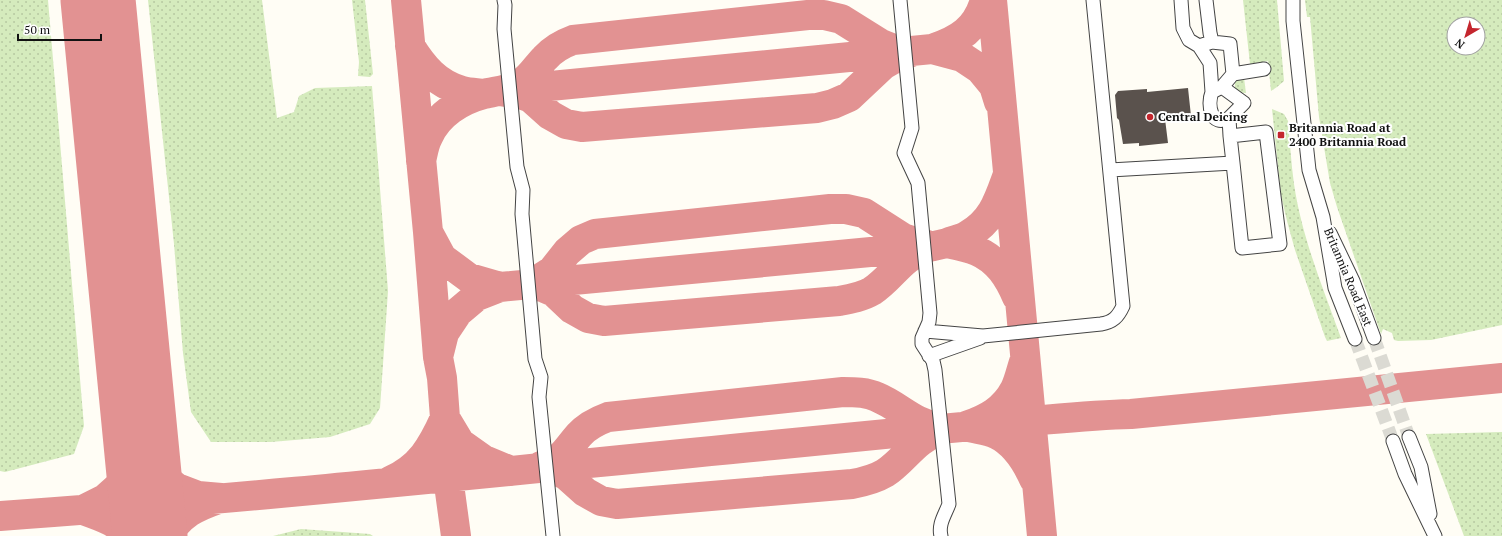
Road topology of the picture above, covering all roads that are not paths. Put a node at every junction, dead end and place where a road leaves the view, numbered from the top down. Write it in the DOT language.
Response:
graph roads {
  1 [pos="504,0"];
  2 [pos="900,0"];
  3 [pos="1093,0"];
  4 [pos="1181,0"];
  5 [pos="1206,0"];
  6 [pos="1293,0"];
  7 [pos="1206,44"];
  8 [pos="1264,69"];
  9 [pos="1233,74"];
  10 [pos="1217,90"];
  11 [pos="1229,118"];
  12 [pos="1230,136"];
  13 [pos="1234,163"];
  14 [pos="1110,170"];
  15 [pos="1323,217"];
  16 [pos="925,331"];
  17 [pos="983,336"];
  18 [pos="1374,338"];
  19 [pos="1355,339"];
  20 [pos="929,356"];
  21 [pos="1410,437"];
  22 [pos="1393,441"];
  23 [pos="1434,533"];
  24 [pos="553,536"];
  25 [pos="941,536"];
  1 -- 24 [label="street"];
  2 -- 16 [label="street"];
  3 -- 14 [label="street"];
  4 -- 7 [label="street"];
  5 -- 7 [label="street"];
  6 -- 15 [label="street, Britannia Road East"];
  7 -- 9 [label="street"];
  7 -- 10 [label="street"];
  8 -- 9 [label="street"];
  9 -- 10 [label="street"];
  10 -- 11 [label="street"];
  10 -- 11 [label="street"];
  11 -- 12 [label="street"];
  12 -- 13 [label="street"];
  12 -- 13 [label="street"];
  13 -- 14 [label="street"];
  14 -- 17 [label="street"];
  15 -- 18 [label="street, Britannia Road East"];
  15 -- 19 [label="street, Britannia Road East"];
  16 -- 17 [label="street"];
  16 -- 20 [label="street"];
  17 -- 20 [label="street"];
  20 -- 25 [label="street"];
  21 -- 23 [label="street"];
  22 -- 23 [label="street"];
}
